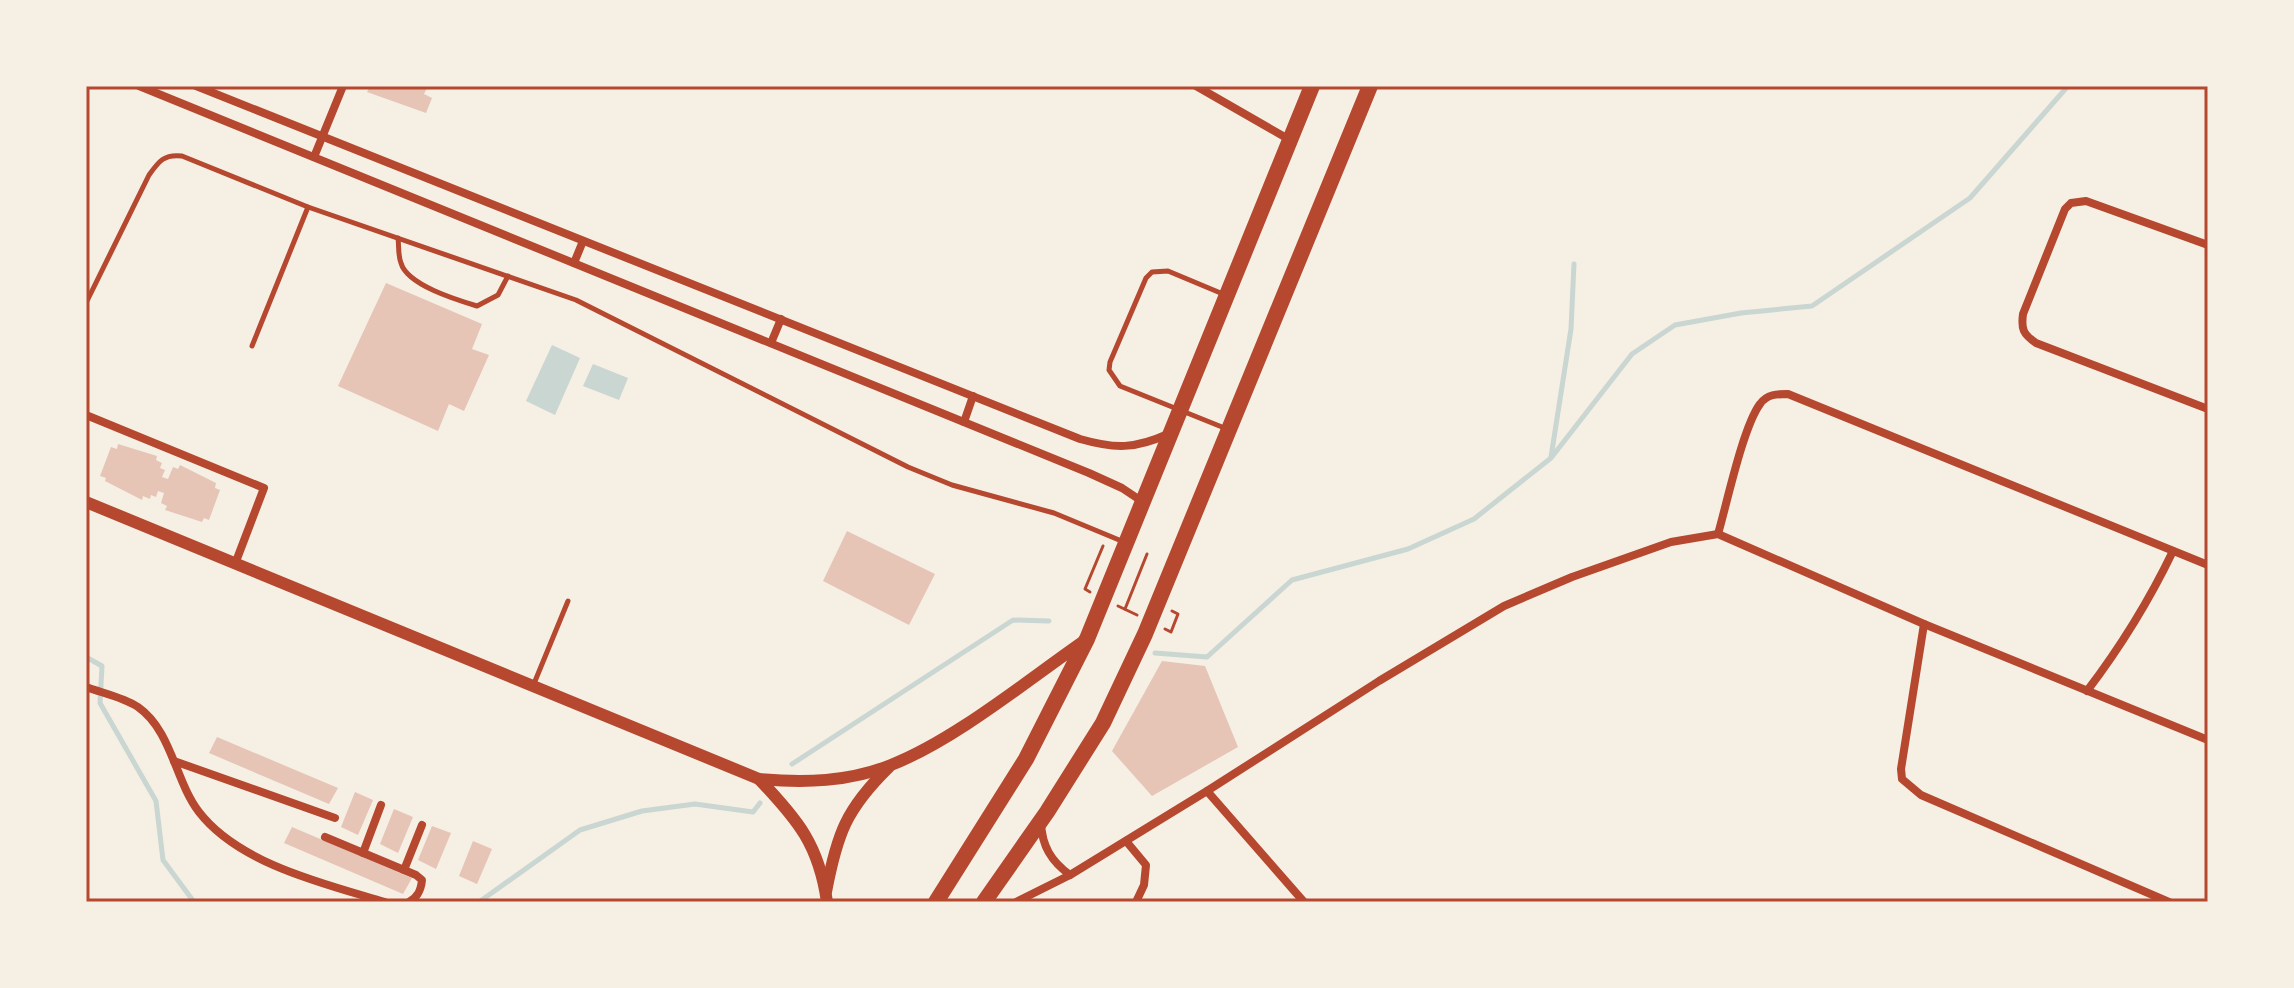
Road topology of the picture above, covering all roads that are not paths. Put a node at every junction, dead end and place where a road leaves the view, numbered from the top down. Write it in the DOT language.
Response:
graph roads {
  1 [pos="139,86"];
  2 [pos="196,86"];
  3 [pos="343,86"];
  4 [pos="1196,86"];
  5 [pos="1312,86"];
  6 [pos="1370,86"];
  7 [pos="323,136"];
  8 [pos="1290,141"];
  9 [pos="314,157"];
  10 [pos="308,207"];
  11 [pos="398,238"];
  12 [pos="583,241"];
  13 [pos="2208,245"];
  14 [pos="574,263"];
  15 [pos="508,276"];
  16 [pos="1227,296"];
  17 [pos="86,303"];
  18 [pos="781,319"];
  19 [pos="771,343"];
  20 [pos="252,346"];
  21 [pos="973,396"];
  22 [pos="2208,409"];
  23 [pos="1181,411"];
  24 [pos="86,415"];
  25 [pos="964,422"];
  26 [pos="1229,430"];
  27 [pos="1172,432"];
  28 [pos="86,502"];
  29 [pos="1143,502"];
  30 [pos="1718,534"];
  31 [pos="1125,543"];
  32 [pos="2173,551"];
  33 [pos="235,564"];
  34 [pos="2208,565"];
  35 [pos="568,601"];
  36 [pos="1924,624"];
  37 [pos="1087,639"];
  38 [pos="533,686"];
  39 [pos="87,687"];
  40 [pos="2087,691"];
  41 [pos="2208,740"];
  42 [pos="174,761"];
  43 [pos="891,765"];
  44 [pos="759,779"];
  45 [pos="1207,791"];
  46 [pos="381,805"];
  47 [pos="335,818"];
  48 [pos="1041,821"];
  49 [pos="422,825"];
  50 [pos="325,837"];
  51 [pos="1126,841"];
  52 [pos="363,853"];
  53 [pos="404,870"];
  54 [pos="1070,875"];
  55 [pos="827,897"];
  56 [pos="385,902"];
  57 [pos="409,902"];
  58 [pos="936,902"];
  59 [pos="984,902"];
  60 [pos="1016,902"];
  61 [pos="1136,902"];
  62 [pos="1304,902"];
  63 [pos="2169,902"];
  1 -- 9 [label="street"];
  2 -- 7 [label="street"];
  3 -- 7 [label="street"];
  4 -- 8 [label="street"];
  5 -- 8 [label="highway"];
  6 -- 26 [label="highway"];
  7 -- 9 [label="street"];
  7 -- 12 [label="street"];
  8 -- 16 [label="highway"];
  9 -- 14 [label="street"];
  10 -- 11 [label="lane"];
  10 -- 17 [label="lane"];
  10 -- 20 [label="lane"];
  11 -- 15 [label="lane"];
  11 -- 15 [label="lane"];
  12 -- 14 [label="street"];
  12 -- 18 [label="street"];
  13 -- 22 [label="street"];
  14 -- 19 [label="street"];
  15 -- 31 [label="lane"];
  16 -- 23 [label="highway"];
  16 -- 23 [label="lane"];
  18 -- 19 [label="street"];
  18 -- 21 [label="street"];
  19 -- 25 [label="street"];
  21 -- 25 [label="street"];
  21 -- 27 [label="street"];
  23 -- 26 [label="lane"];
  23 -- 27 [label="highway"];
  24 -- 33 [label="street"];
  25 -- 29 [label="street"];
  26 -- 48 [label="highway"];
  27 -- 29 [label="highway"];
  28 -- 33 [label="street"];
  29 -- 31 [label="highway"];
  30 -- 32 [label="street"];
  30 -- 36 [label="street"];
  30 -- 45 [label="street"];
  31 -- 37 [label="highway"];
  32 -- 34 [label="street"];
  32 -- 40 [label="street"];
  33 -- 38 [label="street"];
  35 -- 38 [label="lane"];
  36 -- 40 [label="street"];
  36 -- 63 [label="street"];
  37 -- 43 [label="street"];
  37 -- 58 [label="highway"];
  38 -- 44 [label="street"];
  39 -- 42 [label="street"];
  40 -- 41 [label="street"];
  42 -- 47 [label="street"];
  42 -- 56 [label="street"];
  43 -- 44 [label="street"];
  43 -- 55 [label="street"];
  44 -- 55 [label="street"];
  45 -- 51 [label="street"];
  45 -- 62 [label="street"];
  46 -- 52 [label="street"];
  48 -- 54 [label="street"];
  48 -- 59 [label="highway"];
  49 -- 53 [label="street"];
  50 -- 52 [label="street"];
  51 -- 54 [label="street"];
  51 -- 61 [label="street"];
  52 -- 53 [label="street"];
  53 -- 57 [label="street"];
  54 -- 60 [label="street"];
}
